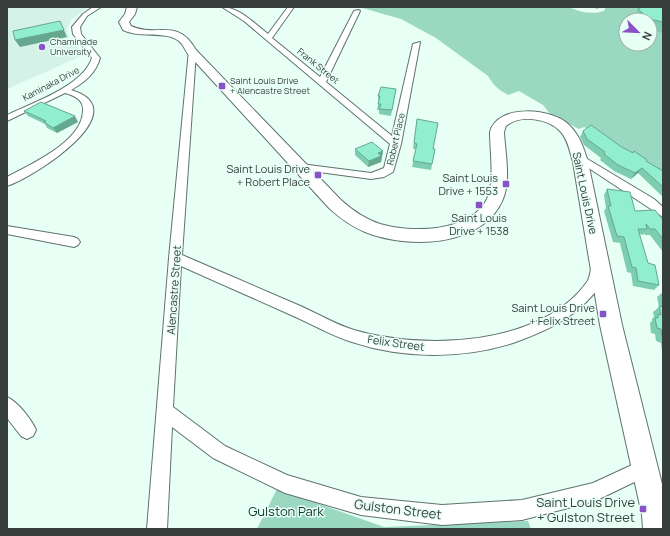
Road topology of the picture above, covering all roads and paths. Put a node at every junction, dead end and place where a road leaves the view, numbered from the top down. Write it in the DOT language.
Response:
graph roads {
  1 [pos="98,7"];
  2 [pos="132,7"];
  3 [pos="225,7"];
  4 [pos="291,7"];
  5 [pos="357,11"];
  6 [pos="268,38"];
  7 [pos="417,44"];
  8 [pos="192,52"];
  9 [pos="322,82"];
  10 [pos="64,90"];
  11 [pos="7,118"];
  12 [pos="396,144"];
  13 [pos="579,158"];
  14 [pos="301,167"];
  15 [pos="7,182"];
  16 [pos="663,213"];
  17 [pos="7,230"];
  18 [pos="74,242"];
  19 [pos="175,258"];
  20 [pos="598,263"];
  21 [pos="7,406"];
  22 [pos="166,412"];
  23 [pos="27,430"];
  24 [pos="645,468"];
  25 [pos="158,529"];
  26 [pos="657,529"];
  1 -- 10 [label="street, Kaminaka Drive"];
  2 -- 8 [label="street, Saint Louis Drive"];
  3 -- 6 [label="street, Frank Street"];
  4 -- 6 [label="street"];
  5 -- 9 [label="street"];
  6 -- 9 [label="street, Frank Street"];
  7 -- 12 [label="street, Robert Place"];
  8 -- 14 [label="street, Saint Louis Drive"];
  8 -- 19 [label="street, Alencastre Street"];
  9 -- 12 [label="street, Frank Street"];
  10 -- 11 [label="street, Kaminaka Drive"];
  10 -- 15 [label="street"];
  12 -- 14 [label="street, Robert Place"];
  13 -- 14 [label="street, Saint Louis Drive"];
  13 -- 16 [label="street"];
  13 -- 20 [label="street, Saint Louis Drive"];
  17 -- 18 [label="street"];
  19 -- 20 [label="street, Felix Street"];
  19 -- 22 [label="street, Alencastre Street"];
  20 -- 24 [label="street, Saint Louis Drive"];
  21 -- 23 [label="street"];
  22 -- 24 [label="street, Gulston Street"];
  22 -- 25 [label="street, Alencastre Street"];
  24 -- 26 [label="street, Saint Louis Drive"];
}
